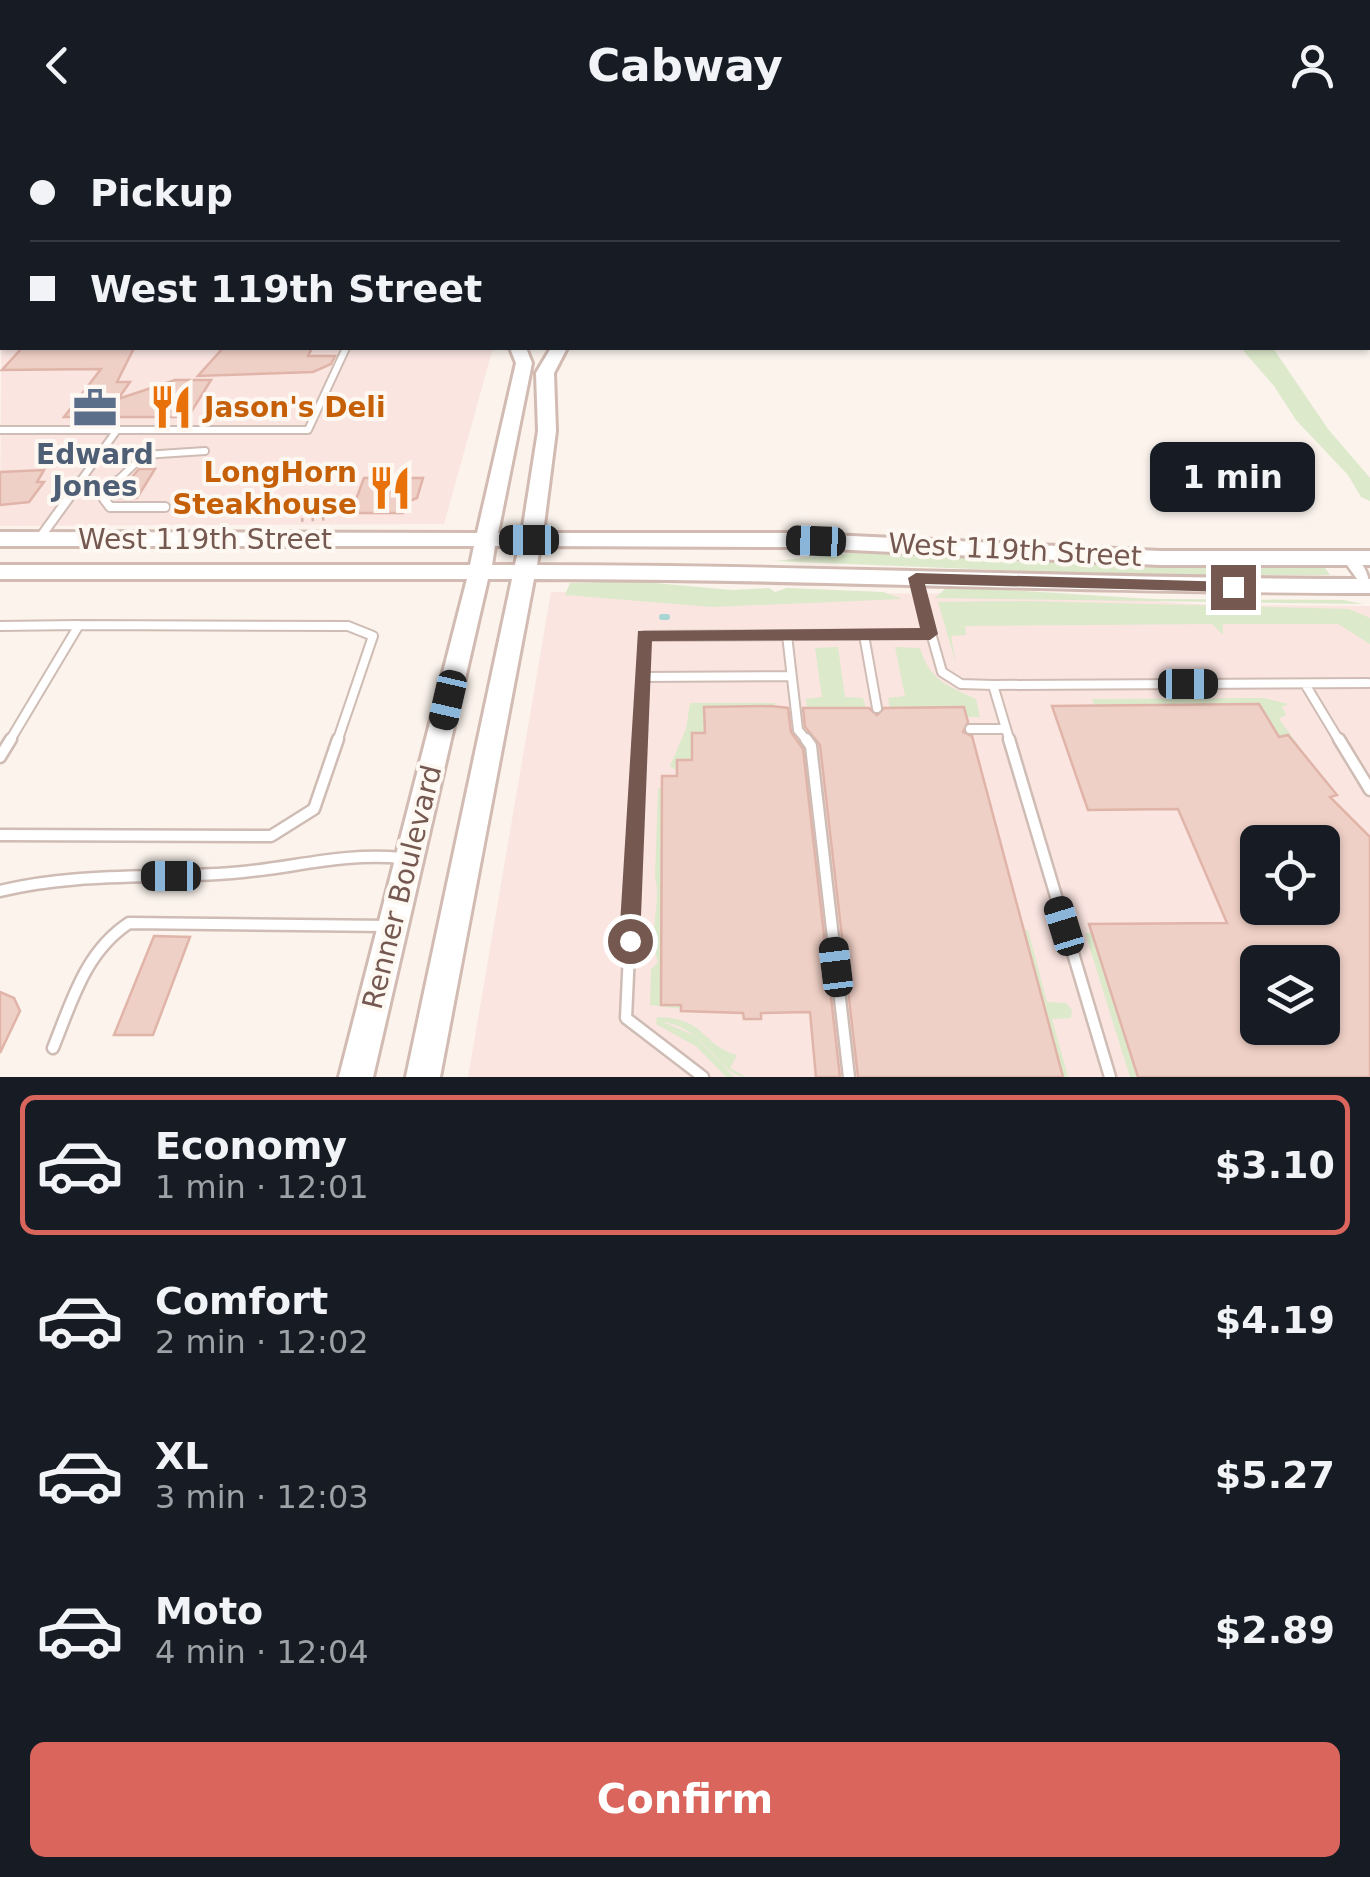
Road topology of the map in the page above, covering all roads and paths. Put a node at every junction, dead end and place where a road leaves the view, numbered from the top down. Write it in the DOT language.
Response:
graph roads {
  1 [pos="345,350"];
  2 [pos="519,350"];
  3 [pos="559,350"];
  4 [pos="0,430"];
  5 [pos="117,430"];
  6 [pos="205,450"];
  7 [pos="165,507"];
  8 [pos="334,511"];
  9 [pos="300,520"];
  10 [pos="0,539"];
  11 [pos="39,539"];
  12 [pos="485,540"];
  13 [pos="529,540"];
  14 [pos="1360,558"];
  15 [pos="0,572"];
  16 [pos="524,572"];
  17 [pos="479,573"];
  18 [pos="916,578"];
  19 [pos="1370,586"];
  20 [pos="79,625"];
  21 [pos="0,626"];
  22 [pos="930,634"];
  23 [pos="787,635"];
  24 [pos="864,635"];
  25 [pos="790,676"];
  26 [pos="643,677"];
  27 [pos="1368,683"];
  28 [pos="1305,684"];
  29 [pos="993,685"];
  30 [pos="877,708"];
  31 [pos="970,729"];
  32 [pos="1006,729"];
  33 [pos="0,757"];
  34 [pos="1370,790"];
  35 [pos="0,835"];
  36 [pos="409,859"];
  37 [pos="0,891"];
  38 [pos="392,926"];
  39 [pos="54,1048"];
  40 [pos="356,1077"];
  41 [pos="423,1077"];
  42 [pos="703,1077"];
  43 [pos="849,1077"];
  44 [pos="1110,1077"];
  1 -- 5 [label="lane"];
  2 -- 12 [label="main road, Renner Boulevard"];
  3 -- 13 [label="main road, Renner Boulevard"];
  4 -- 5 [label="lane"];
  5 -- 11 [label="lane"];
  6 -- 7 [label="lane"];
  8 -- 9 [label="path"];
  10 -- 11 [label="main road, West 119th Street"];
  11 -- 12 [label="main road, West 119th Street"];
  12 -- 13 [label="main road, West 119th Street"];
  12 -- 17 [label="main road, Renner Boulevard"];
  13 -- 14 [label="main road, West 119th Street"];
  13 -- 16 [label="main road, Renner Boulevard"];
  14 -- 19 [label="street"];
  15 -- 17 [label="main road, West 119th Street"];
  16 -- 17 [label="main road, West 119th Street"];
  16 -- 18 [label="main road, West 119th Street"];
  16 -- 41 [label="main road, Renner Boulevard"];
  17 -- 36 [label="main road, Renner Boulevard"];
  18 -- 19 [label="main road, West 119th Street"];
  18 -- 22 [label="lane"];
  20 -- 21 [label="lane"];
  20 -- 33 [label="lane"];
  20 -- 35 [label="lane"];
  22 -- 24 [label="lane"];
  22 -- 29 [label="lane"];
  23 -- 24 [label="lane"];
  23 -- 25 [label="lane"];
  23 -- 26 [label="lane"];
  24 -- 30 [label="lane"];
  25 -- 26 [label="lane"];
  25 -- 43 [label="lane"];
  26 -- 42 [label="lane"];
  27 -- 28 [label="lane"];
  28 -- 29 [label="lane"];
  28 -- 34 [label="lane"];
  29 -- 32 [label="lane"];
  31 -- 32 [label="lane"];
  32 -- 44 [label="lane"];
  36 -- 37 [label="lane"];
  36 -- 38 [label="main road, Renner Boulevard"];
  38 -- 39 [label="lane"];
  38 -- 40 [label="main road, Renner Boulevard"];
}
